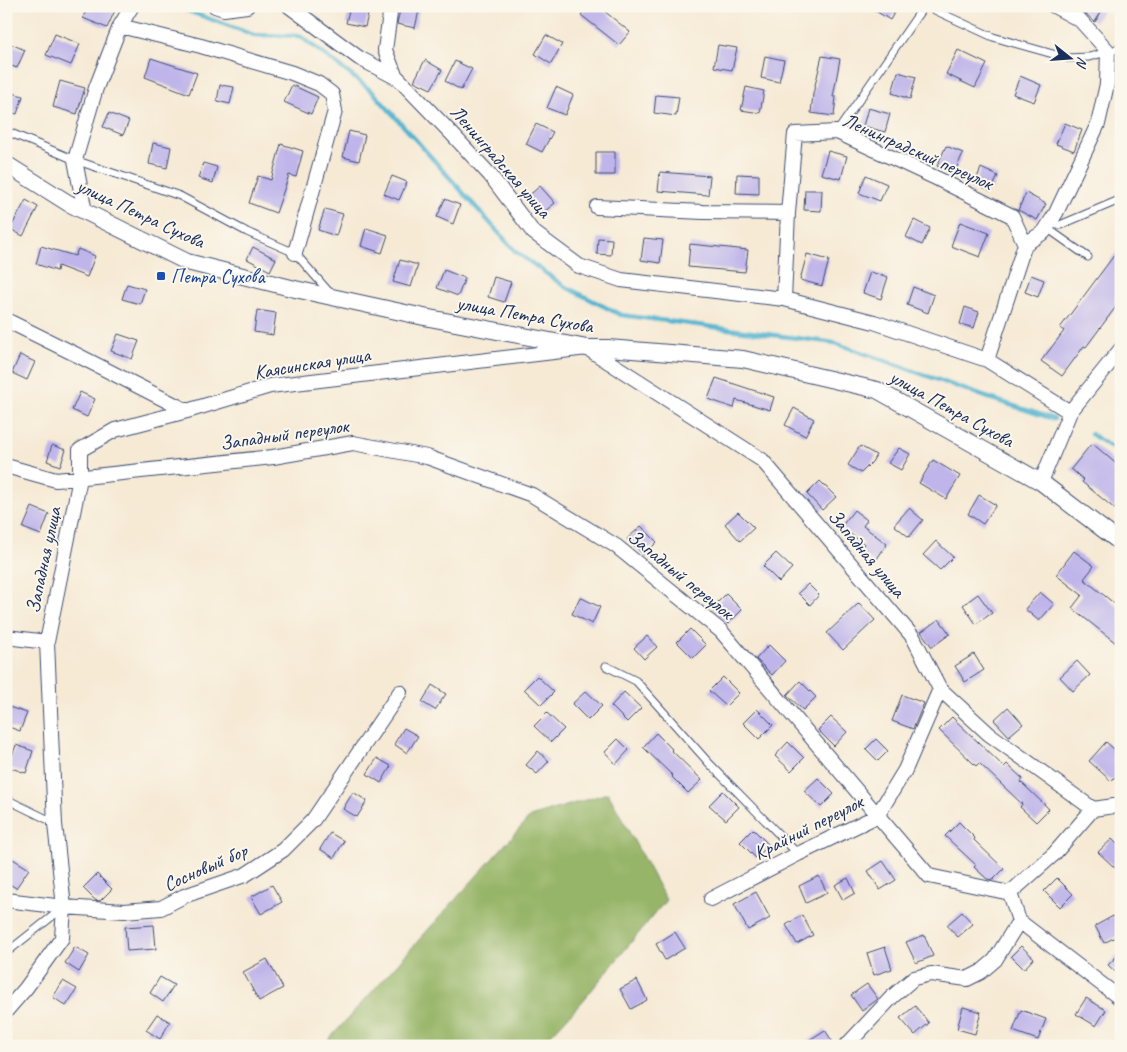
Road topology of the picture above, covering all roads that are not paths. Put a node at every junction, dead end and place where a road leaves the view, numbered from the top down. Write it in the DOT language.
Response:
graph roads {
  1 [pos="132,6"];
  2 [pos="215,6"];
  3 [pos="248,6"];
  4 [pos="289,6"];
  5 [pos="392,6"];
  6 [pos="925,6"];
  7 [pos="1054,6"];
  8 [pos="120,26"];
  9 [pos="1114,49"];
  10 [pos="398,78"];
  11 [pos="6,131"];
  12 [pos="837,132"];
  13 [pos="76,160"];
  14 [pos="6,164"];
  15 [pos="1121,203"];
  16 [pos="597,207"];
  17 [pos="85,212"];
  18 [pos="788,213"];
  19 [pos="1048,226"];
  20 [pos="1025,244"];
  21 [pos="295,253"];
  22 [pos="1088,257"];
  23 [pos="333,297"];
  24 [pos="784,299"];
  25 [pos="6,320"];
  26 [pos="587,348"];
  27 [pos="1121,349"];
  28 [pos="987,360"];
  29 [pos="187,411"];
  30 [pos="1070,412"];
  31 [pos="6,466"];
  32 [pos="80,478"];
  33 [pos="1041,482"];
  34 [pos="1121,543"];
  35 [pos="6,636"];
  36 [pos="47,642"];
  37 [pos="606,666"];
  38 [pos="940,689"];
  39 [pos="400,692"];
  40 [pos="6,798"];
  41 [pos="1121,805"];
  42 [pos="1093,809"];
  43 [pos="877,816"];
  44 [pos="55,824"];
  45 [pos="798,854"];
  46 [pos="1010,893"];
  47 [pos="710,899"];
  48 [pos="6,900"];
  49 [pos="64,907"];
  50 [pos="1020,921"];
  51 [pos="6,953"];
  52 [pos="1121,998"];
  53 [pos="6,1011"];
  54 [pos="846,1046"];
  1 -- 8 [label="street"];
  2 -- 3 [label="street"];
  4 -- 10 [label="street, Ленинградская улица"];
  5 -- 10 [label="street, Ленинградская улица"];
  6 -- 9 [label="lane"];
  6 -- 12 [label="lane"];
  7 -- 9 [label="street"];
  8 -- 13 [label="street"];
  8 -- 21 [label="street"];
  9 -- 19 [label="street"];
  10 -- 24 [label="street, Ленинградская улица"];
  11 -- 13 [label="lane"];
  12 -- 18 [label="street, Ленинградский переулок"];
  12 -- 20 [label="street, Ленинградский переулок"];
  13 -- 17 [label="street"];
  13 -- 21 [label="lane"];
  14 -- 17 [label="street, улица Петра Сухова"];
  15 -- 19 [label="lane"];
  16 -- 18 [label="street"];
  17 -- 23 [label="street, улица Петра Сухова"];
  18 -- 24 [label="street, Ленинградский переулок"];
  19 -- 20 [label="street"];
  19 -- 22 [label="lane"];
  20 -- 28 [label="street"];
  21 -- 23 [label="lane"];
  23 -- 26 [label="street, улица Петра Сухова"];
  24 -- 28 [label="street"];
  25 -- 29 [label="street"];
  26 -- 29 [label="street, Каясинская улица"];
  26 -- 33 [label="street, улица Петра Сухова"];
  26 -- 38 [label="street, Западная улица"];
  27 -- 30 [label="street"];
  28 -- 30 [label="street"];
  29 -- 32 [label="street, Западная улица"];
  30 -- 33 [label="street"];
  31 -- 32 [label="street, Западный переулок"];
  32 -- 36 [label="street, Западная улица"];
  32 -- 43 [label="street, Западный переулок"];
  33 -- 34 [label="street, улица Петра Сухова"];
  35 -- 36 [label="street"];
  36 -- 44 [label="street, Западная улица"];
  37 -- 45 [label="lane"];
  38 -- 42 [label="street, Западная улица"];
  38 -- 43 [label="street, Крайний переулок"];
  39 -- 49 [label="street, Сосновый бор"];
  40 -- 44 [label="lane"];
  41 -- 42 [label="street"];
  42 -- 46 [label="street"];
  43 -- 45 [label="street, Крайний переулок"];
  43 -- 46 [label="street, Западный переулок"];
  44 -- 49 [label="street"];
  45 -- 47 [label="street, Крайний переулок"];
  46 -- 50 [label="street"];
  48 -- 49 [label="street, Сосновый бор"];
  49 -- 51 [label="lane"];
  49 -- 53 [label="street"];
  50 -- 52 [label="street"];
  50 -- 54 [label="street"];
}
